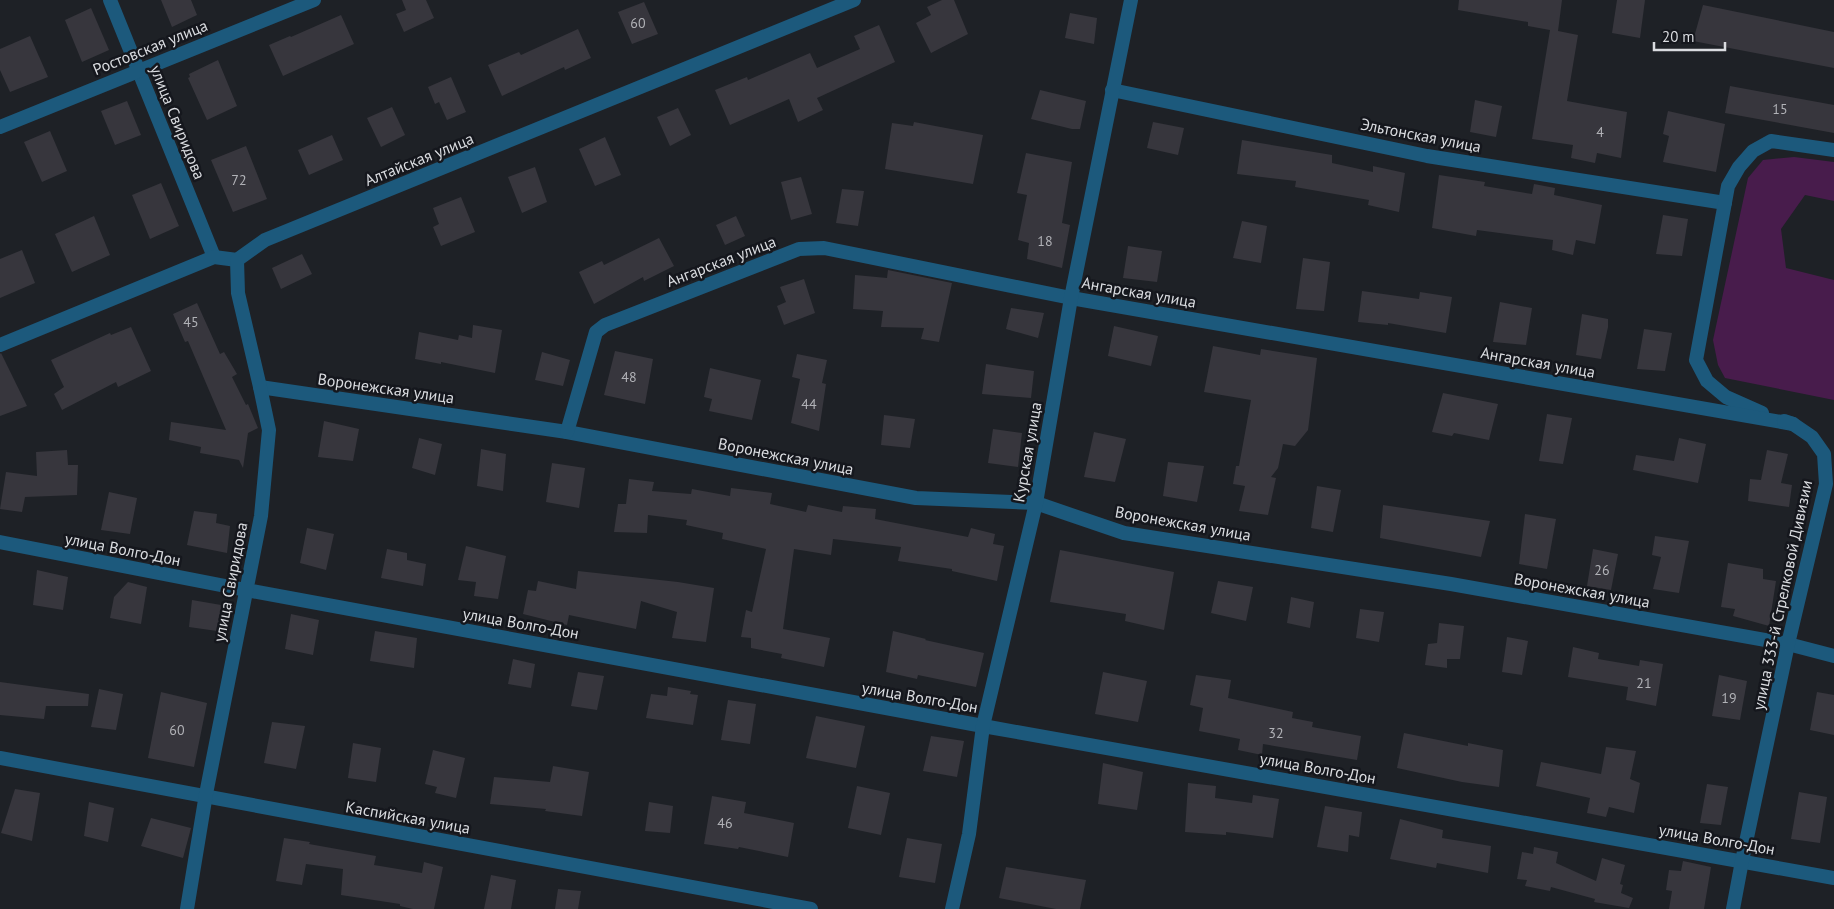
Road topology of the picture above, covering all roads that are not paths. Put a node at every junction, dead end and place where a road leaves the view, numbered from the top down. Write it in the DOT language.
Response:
graph roads {
  1 [pos="110,0"];
  2 [pos="314,0"];
  3 [pos="854,0"];
  4 [pos="1130,0"];
  5 [pos="139,71"];
  6 [pos="1112,90"];
  7 [pos="0,127"];
  8 [pos="1834,150"];
  9 [pos="1725,203"];
  10 [pos="214,257"];
  11 [pos="237,260"];
  12 [pos="1071,298"];
  13 [pos="0,345"];
  14 [pos="260,387"];
  15 [pos="1793,424"];
  16 [pos="567,432"];
  17 [pos="1036,503"];
  18 [pos="0,542"];
  19 [pos="246,590"];
  20 [pos="1788,644"];
  21 [pos="1834,656"];
  22 [pos="983,726"];
  23 [pos="0,758"];
  24 [pos="206,798"];
  25 [pos="1742,861"];
  26 [pos="1834,878"];
  27 [pos="187,909"];
  28 [pos="811,909"];
  29 [pos="952,909"];
  30 [pos="1733,909"];
  1 -- 5 [label="street, улица Свиридова"];
  2 -- 5 [label="street, Ростовская улица"];
  3 -- 11 [label="street, Алтайская улица"];
  4 -- 6 [label="street, Курская улица"];
  5 -- 7 [label="street, Ростовская улица"];
  5 -- 10 [label="street, улица Свиридова"];
  6 -- 9 [label="street, Эльтонская улица"];
  6 -- 12 [label="street, Курская улица"];
  8 -- 9 [label="street, улица 333-й Стрелковой Дивизии"];
  9 -- 15 [label="street, улица 333-й Стрелковой Дивизии"];
  10 -- 11 [label="street"];
  10 -- 13 [label="street"];
  11 -- 14 [label="street, улица Свиридова"];
  12 -- 15 [label="street, Ангарская улица"];
  12 -- 16 [label="street, Ангарская улица"];
  12 -- 17 [label="street, Курская улица"];
  14 -- 16 [label="street, Воронежская улица"];
  14 -- 19 [label="street, улица Свиридова"];
  15 -- 20 [label="street, улица 333-й Стрелковой Дивизии"];
  16 -- 17 [label="street, Воронежская улица"];
  17 -- 20 [label="street, Воронежская улица"];
  17 -- 22 [label="street, Курская улица"];
  18 -- 19 [label="street, улица Волго-Дон"];
  19 -- 22 [label="street, улица Волго-Дон"];
  19 -- 24 [label="street, улица Свиридова"];
  20 -- 21 [label="street, Воронежская улица"];
  20 -- 25 [label="street, улица 333-й Стрелковой Дивизии"];
  22 -- 25 [label="street, улица Волго-Дон"];
  22 -- 29 [label="street, Курская улица"];
  23 -- 24 [label="street, Каспийская улица"];
  24 -- 27 [label="street, улица Свиридова"];
  24 -- 28 [label="street, Каспийская улица"];
  25 -- 26 [label="street, улица Волго-Дон"];
  25 -- 30 [label="street, улица 333-й Стрелковой Дивизии"];
}
